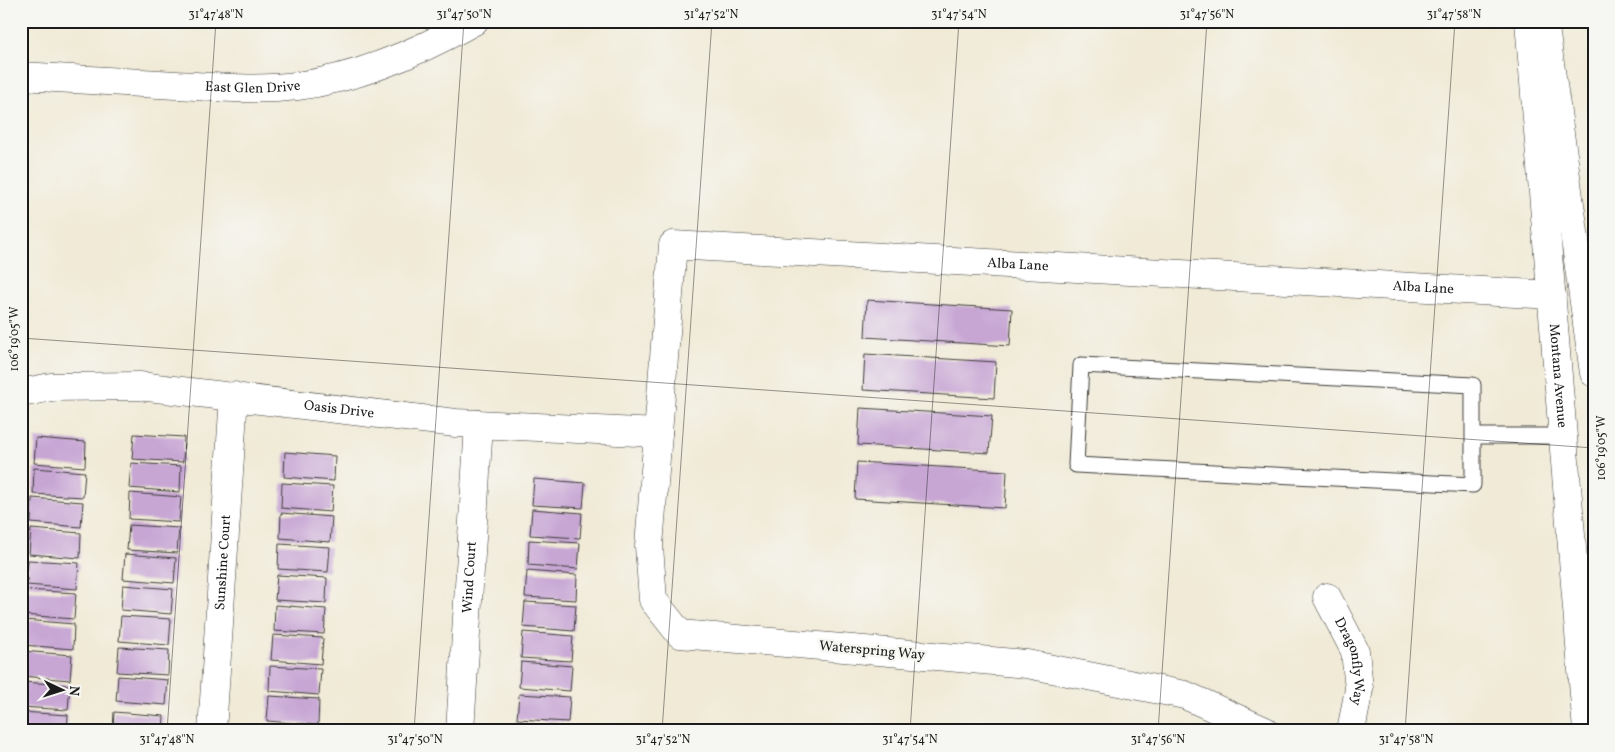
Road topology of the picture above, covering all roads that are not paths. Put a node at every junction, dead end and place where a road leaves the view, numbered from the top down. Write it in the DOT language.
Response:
graph roads {
  1 [pos="474,21"];
  2 [pos="1529,21"];
  3 [pos="1544,21"];
  4 [pos="21,76"];
  5 [pos="1552,295"];
  6 [pos="1594,373"];
  7 [pos="21,393"];
  8 [pos="234,396"];
  9 [pos="480,424"];
  10 [pos="658,433"];
  11 [pos="1473,436"];
  12 [pos="1564,436"];
  13 [pos="1327,596"];
  14 [pos="212,731"];
  15 [pos="460,731"];
  16 [pos="1265,731"];
  17 [pos="1351,731"];
  18 [pos="1587,731"];
  1 -- 4 [label="main road, East Glen Drive"];
  2 -- 5 [label="main road, Montana Avenue"];
  3 -- 6 [label="main road"];
  5 -- 10 [label="main road, Alba Lane"];
  5 -- 12 [label="main road, Montana Avenue"];
  7 -- 8 [label="main road, Oasis Drive"];
  8 -- 9 [label="main road, Oasis Drive"];
  8 -- 14 [label="main road, Sunshine Court"];
  9 -- 10 [label="main road, Oasis Drive"];
  9 -- 15 [label="main road, Wind Court"];
  10 -- 16 [label="main road, Waterspring Way"];
  11 -- 11 [label="lane"];
  11 -- 12 [label="lane"];
  12 -- 18 [label="main road, Montana Avenue"];
  13 -- 17 [label="main road, Dragonfly Way"];
}
